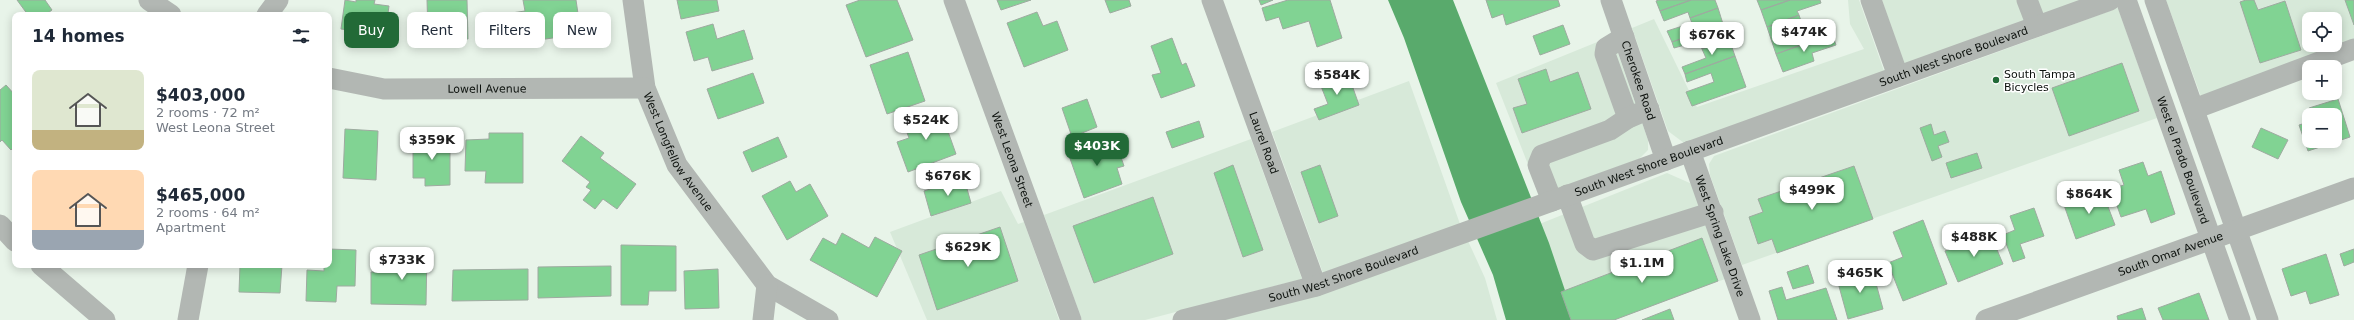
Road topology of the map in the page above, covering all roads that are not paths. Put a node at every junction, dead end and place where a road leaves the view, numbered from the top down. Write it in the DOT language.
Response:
graph roads {
  1 [pos="149,0"];
  2 [pos="278,0"];
  3 [pos="634,0"];
  4 [pos="954,0"];
  5 [pos="1212,0"];
  6 [pos="1612,0"];
  7 [pos="1871,0"];
  8 [pos="2027,0"];
  9 [pos="2110,0"];
  10 [pos="2126,0"];
  11 [pos="2155,0"];
  12 [pos="2087,4"];
  13 [pos="167,12"];
  14 [pos="269,12"];
  15 [pos="2037,26"];
  16 [pos="1624,37"];
  17 [pos="2354,49"];
  18 [pos="1635,68"];
  19 [pos="1898,76"];
  20 [pos="1613,77"];
  21 [pos="332,79"];
  22 [pos="645,88"];
  23 [pos="2194,108"];
  24 [pos="1649,109"];
  25 [pos="1628,118"];
  26 [pos="1690,151"];
  27 [pos="1666,160"];
  28 [pos="2354,188"];
  29 [pos="1559,198"];
  30 [pos="1713,212"];
  31 [pos="0,225"];
  32 [pos="2236,230"];
  33 [pos="12,237"];
  34 [pos="2212,239"];
  35 [pos="44,268"];
  36 [pos="197,268"];
  37 [pos="767,284"];
  38 [pos="1316,286"];
  39 [pos="105,320"];
  40 [pos="188,320"];
  41 [pos="763,320"];
  42 [pos="828,320"];
  43 [pos="1071,320"];
  44 [pos="1185,320"];
  45 [pos="1750,320"];
  46 [pos="1986,320"];
  47 [pos="2240,320"];
  48 [pos="2268,320"];
  1 -- 13 [label="street"];
  2 -- 14 [label="street"];
  3 -- 22 [label="street, West Longfellow Avenue"];
  4 -- 43 [label="street, West Leona Street"];
  5 -- 38 [label="street, Laurel Road"];
  6 -- 16 [label="street, Cherokee Road"];
  7 -- 19 [label="street"];
  8 -- 15 [label="street"];
  9 -- 12 [label="street, South West Shore Boulevard"];
  10 -- 34 [label="street, West el Prado Boulevard"];
  11 -- 23 [label="street"];
  12 -- 15 [label="street, South West Shore Boulevard"];
  15 -- 19 [label="street, South West Shore Boulevard"];
  16 -- 18 [label="street, Cherokee Road"];
  16 -- 20 [label="street"];
  17 -- 23 [label="street"];
  18 -- 20 [label="street"];
  18 -- 24 [label="street, Cherokee Road"];
  19 -- 26 [label="street, South West Shore Boulevard"];
  20 -- 25 [label="street"];
  21 -- 22 [label="street, Lowell Avenue"];
  22 -- 37 [label="street, West Longfellow Avenue"];
  23 -- 32 [label="street"];
  24 -- 25 [label="street"];
  24 -- 27 [label="street, Cherokee Road"];
  25 -- 29 [label="street"];
  26 -- 27 [label="street, South West Shore Boulevard"];
  26 -- 30 [label="street, West Spring Lake Drive"];
  27 -- 29 [label="street, South West Shore Boulevard"];
  28 -- 32 [label="street, South Omar Avenue"];
  29 -- 30 [label="street"];
  29 -- 38 [label="street, South West Shore Boulevard"];
  30 -- 45 [label="street, West Spring Lake Drive"];
  31 -- 33 [label="street"];
  32 -- 34 [label="street, South Omar Avenue"];
  32 -- 48 [label="street"];
  34 -- 46 [label="street, South Omar Avenue"];
  34 -- 47 [label="street, West el Prado Boulevard"];
  35 -- 39 [label="street"];
  36 -- 40 [label="street"];
  37 -- 41 [label="street"];
  37 -- 42 [label="street, West Longfellow Avenue"];
  38 -- 44 [label="street, South West Shore Boulevard"];
}
